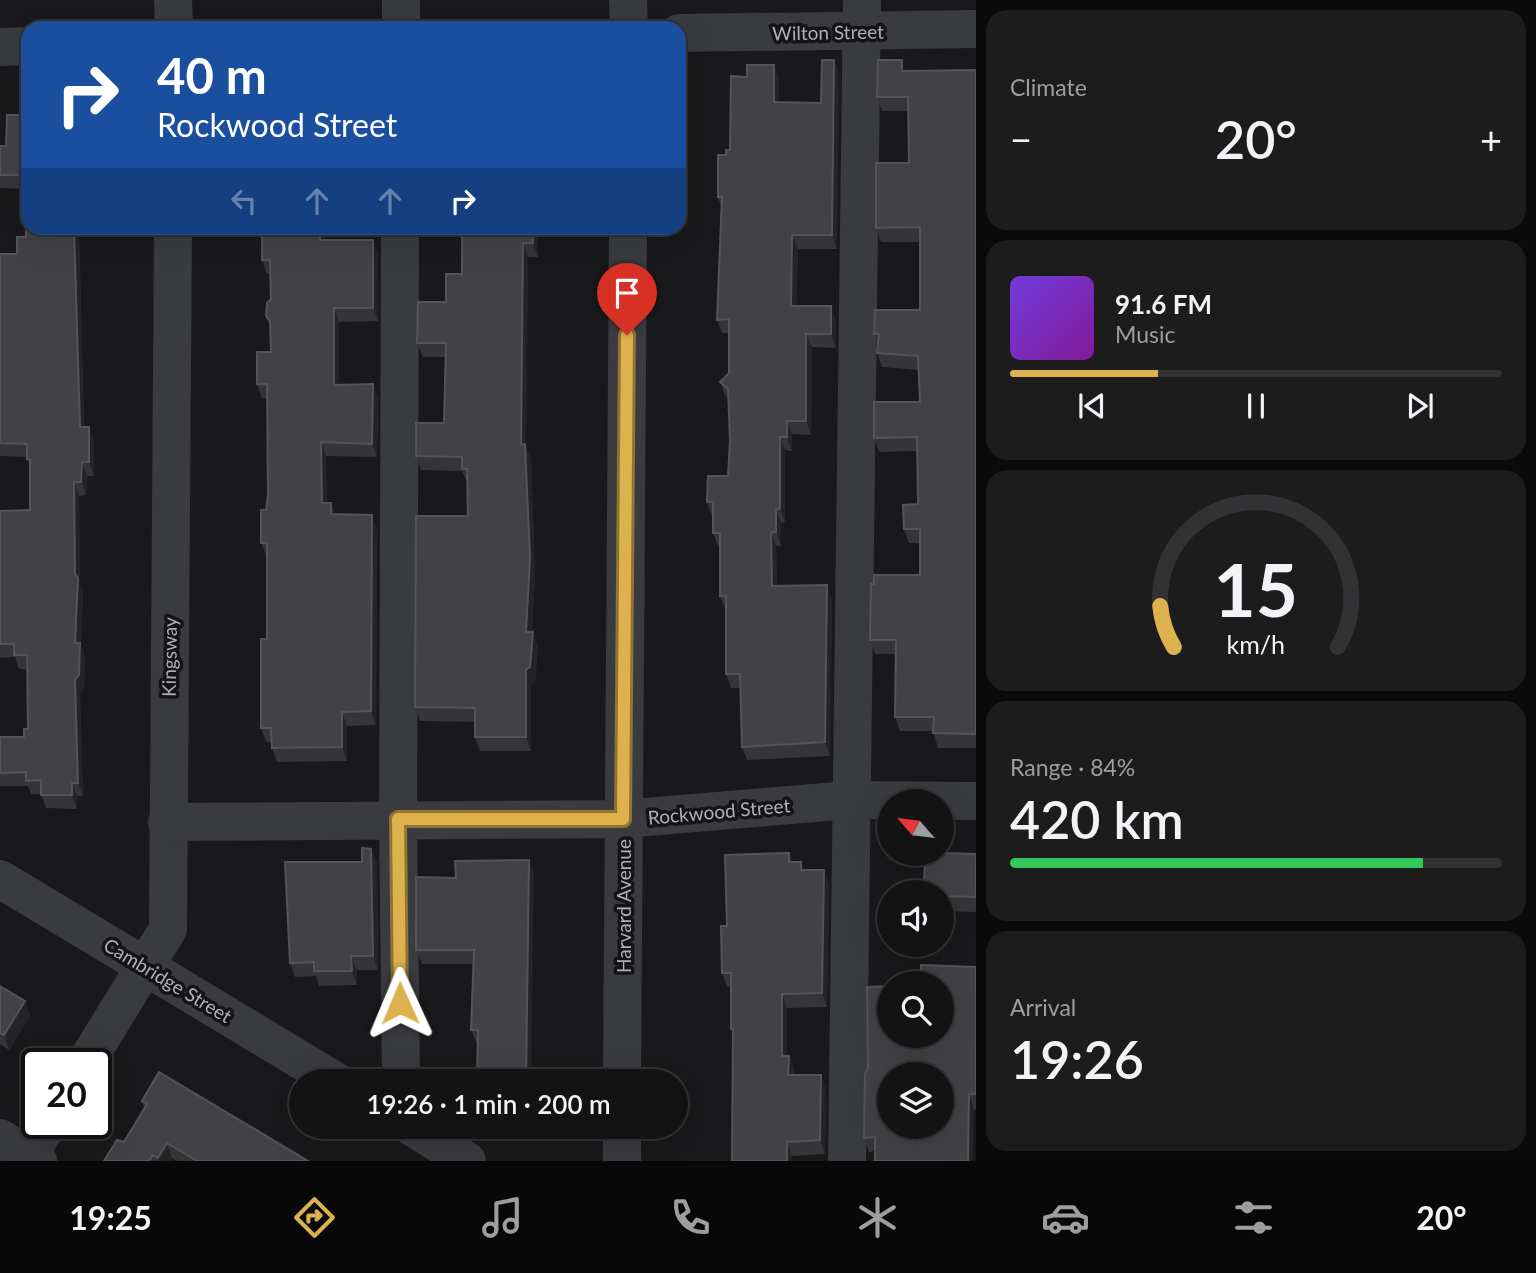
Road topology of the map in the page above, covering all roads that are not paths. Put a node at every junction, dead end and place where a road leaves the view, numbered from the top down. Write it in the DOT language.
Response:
graph roads {
  1 [pos="173,0"];
  2 [pos="401,0"];
  3 [pos="628,0"];
  4 [pos="861,16"];
  5 [pos="174,21"];
  6 [pos="401,21"];
  7 [pos="629,21"];
  8 [pos="976,29"];
  9 [pos="686,32"];
  10 [pos="21,46"];
  11 [pos="0,47"];
  12 [pos="173,235"];
  13 [pos="400,235"];
  14 [pos="628,235"];
  15 [pos="849,800"];
  16 [pos="976,801"];
  17 [pos="398,819"];
  18 [pos="623,819"];
  19 [pos="167,822"];
  20 [pos="0,879"];
  21 [pos="144,967"];
  22 [pos="95,1048"];
  23 [pos="315,1069"];
  24 [pos="401,1069"];
  25 [pos="622,1069"];
  26 [pos="36,1139"];
  27 [pos="431,1139"];
  28 [pos="622,1139"];
  29 [pos="23,1154"];
  30 [pos="467,1161"];
  31 [pos="622,1161"];
  32 [pos="847,1161"];
  1 -- 5 [label="street"];
  2 -- 6 [label="street"];
  3 -- 7 [label="street"];
  4 -- 8 [label="street, Wilton Street"];
  4 -- 9 [label="street, Wilton Street"];
  4 -- 15 [label="street"];
  10 -- 11 [label="street"];
  12 -- 19 [label="street, Kingsway"];
  13 -- 17 [label="street"];
  14 -- 18 [label="street, Harvard Avenue"];
  15 -- 16 [label="street, Rockwood Street"];
  15 -- 18 [label="street, Rockwood Street"];
  15 -- 32 [label="street"];
  17 -- 18 [label="street, Rockwood Street"];
  17 -- 19 [label="street, Rockwood Street"];
  17 -- 24 [label="street"];
  18 -- 25 [label="street, Harvard Avenue"];
  19 -- 21 [label="street, Kingsway"];
  20 -- 21 [label="street, Cambridge Street"];
  21 -- 22 [label="street, Kingsway"];
  21 -- 23 [label="street, Cambridge Street"];
  26 -- 29 [label="street"];
  27 -- 30 [label="street"];
  28 -- 31 [label="street"];
}
